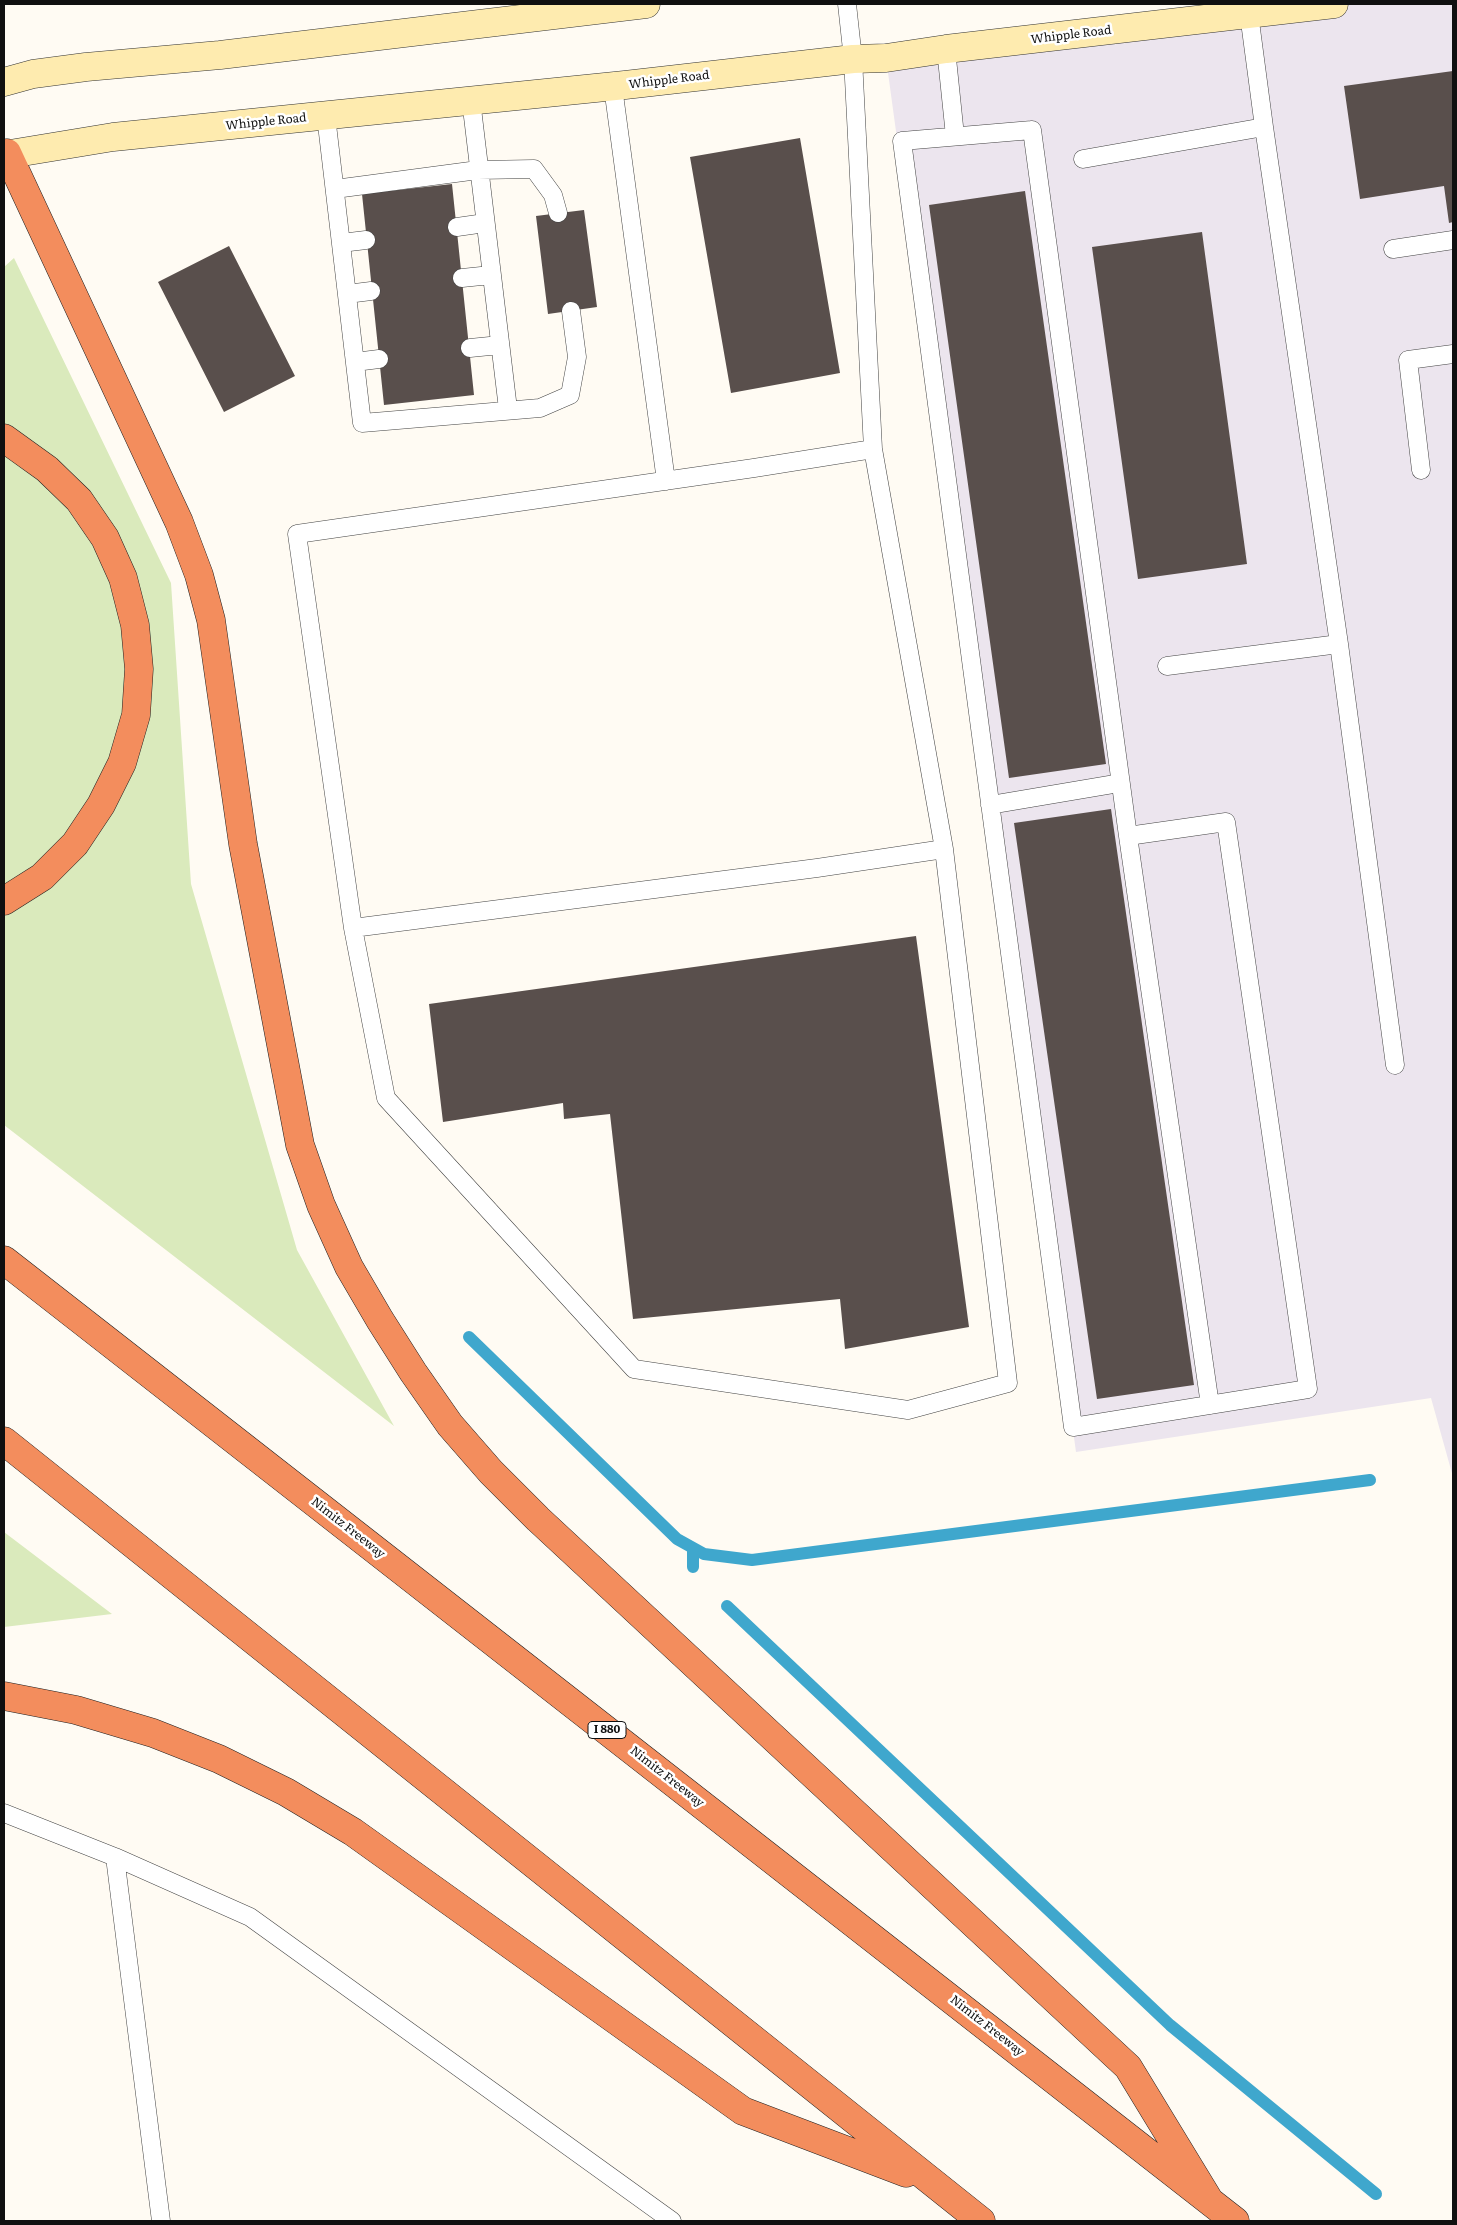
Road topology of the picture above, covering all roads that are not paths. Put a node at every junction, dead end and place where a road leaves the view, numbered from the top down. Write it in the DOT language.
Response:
graph roads {
  1 [pos="646,4"];
  2 [pos="846,4"];
  3 [pos="1334,4"];
  4 [pos="1249,14"];
  5 [pos="946,49"];
  6 [pos="853,59"];
  7 [pos="4,82"];
  8 [pos="613,86"];
  9 [pos="471,100"];
  10 [pos="326,116"];
  11 [pos="1264,128"];
  12 [pos="955,136"];
  13 [pos="5,151"];
  14 [pos="1083,159"];
  15 [pos="478,170"];
  16 [pos="335,189"];
  17 [pos="558,213"];
  18 [pos="485,223"];
  19 [pos="457,227"];
  20 [pos="366,240"];
  21 [pos="1453,240"];
  22 [pos="341,243"];
  23 [pos="1393,249"];
  24 [pos="491,275"];
  25 [pos="462,278"];
  26 [pos="371,290"];
  27 [pos="347,294"];
  28 [pos="571,311"];
  29 [pos="500,345"];
  30 [pos="470,348"];
  31 [pos="1453,354"];
  32 [pos="378,359"];
  33 [pos="355,362"];
  34 [pos="508,409"];
  35 [pos="4,438"];
  36 [pos="873,449"];
  37 [pos="1421,470"];
  38 [pos="666,480"];
  39 [pos="1339,644"];
  40 [pos="1167,666"];
  41 [pos="1120,783"];
  42 [pos="990,805"];
  43 [pos="1128,836"];
  44 [pos="944,849"];
  45 [pos="4,901"];
  46 [pos="353,928"];
  47 [pos="1395,1065"];
  48 [pos="4,1260"];
  49 [pos="1210,1405"];
  50 [pos="4,1441"];
  51 [pos="4,1696"];
  52 [pos="4,1812"];
  53 [pos="115,1857"];
  54 [pos="931,2182"];
  55 [pos="1209,2200"];
  56 [pos="160,2221"];
  57 [pos="672,2221"];
  58 [pos="981,2221"];
  59 [pos="1235,2221"];
  1 -- 7 [label="main road"];
  2 -- 6 [label="lane"];
  3 -- 4 [label="main road, Whipple Road"];
  4 -- 5 [label="main road, Whipple Road"];
  4 -- 11 [label="lane"];
  5 -- 6 [label="main road, Whipple Road"];
  5 -- 12 [label="lane"];
  6 -- 8 [label="main road, Whipple Road"];
  6 -- 36 [label="lane"];
  8 -- 9 [label="main road, Whipple Road"];
  8 -- 38 [label="lane"];
  9 -- 10 [label="main road, Whipple Road"];
  9 -- 15 [label="lane"];
  10 -- 13 [label="main road, Whipple Road"];
  10 -- 16 [label="lane"];
  11 -- 14 [label="lane"];
  11 -- 39 [label="lane"];
  12 -- 41 [label="lane"];
  12 -- 42 [label="lane"];
  13 -- 55 [label="highway"];
  15 -- 16 [label="lane"];
  15 -- 17 [label="lane"];
  15 -- 18 [label="lane"];
  16 -- 22 [label="lane"];
  18 -- 19 [label="lane"];
  18 -- 24 [label="lane"];
  20 -- 22 [label="lane"];
  21 -- 23 [label="lane"];
  22 -- 27 [label="lane"];
  24 -- 25 [label="lane"];
  24 -- 29 [label="lane"];
  26 -- 27 [label="lane"];
  27 -- 33 [label="lane"];
  28 -- 34 [label="lane"];
  29 -- 30 [label="lane"];
  29 -- 34 [label="lane"];
  31 -- 37 [label="lane"];
  32 -- 33 [label="lane"];
  33 -- 34 [label="lane"];
  35 -- 45 [label="highway"];
  36 -- 38 [label="lane"];
  36 -- 44 [label="lane"];
  38 -- 46 [label="lane"];
  39 -- 40 [label="lane"];
  39 -- 47 [label="lane"];
  41 -- 42 [label="lane"];
  41 -- 43 [label="lane"];
  42 -- 49 [label="lane"];
  43 -- 49 [label="lane"];
  43 -- 49 [label="lane"];
  44 -- 46 [label="lane"];
  44 -- 46 [label="lane"];
  48 -- 55 [label="highway, Nimitz Freeway / I 880"];
  50 -- 54 [label="highway"];
  51 -- 54 [label="highway"];
  52 -- 53 [label="lane"];
  53 -- 56 [label="lane"];
  53 -- 57 [label="lane"];
  54 -- 58 [label="highway"];
  55 -- 59 [label="highway, Nimitz Freeway / I 880"];
}
